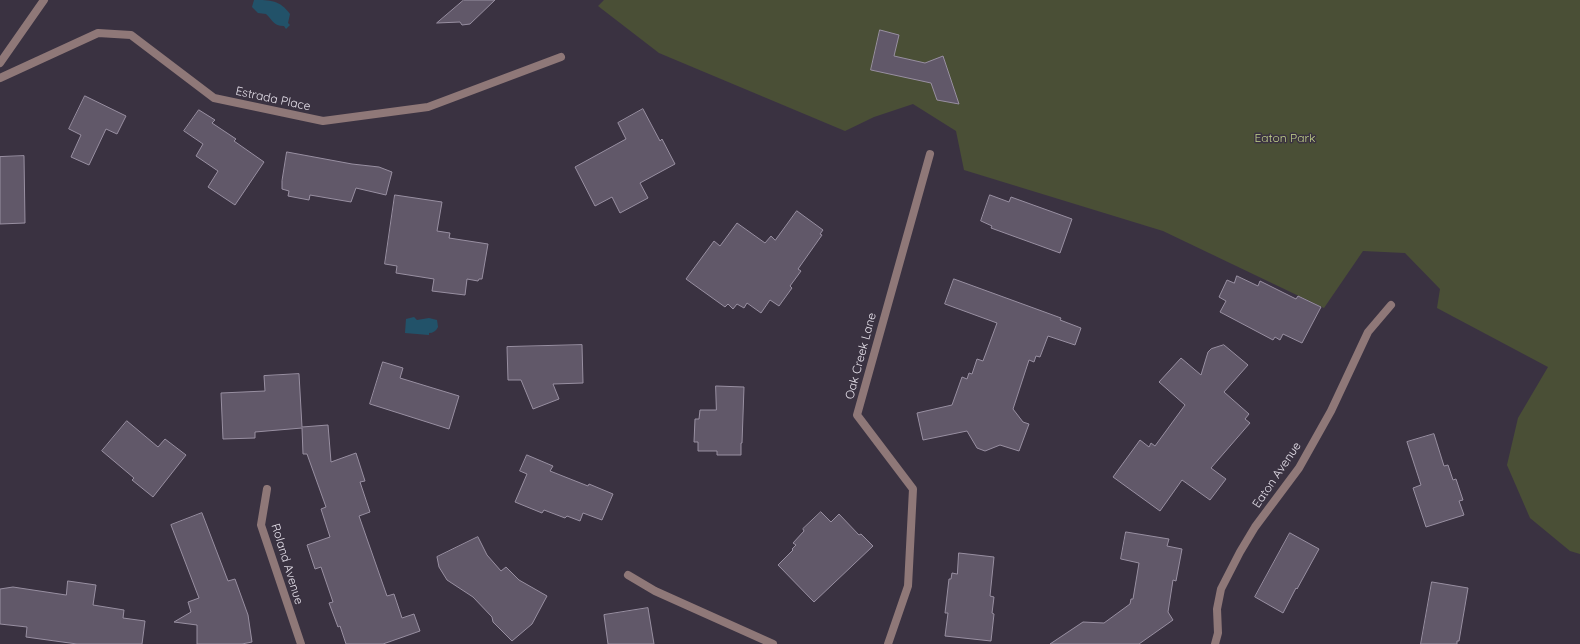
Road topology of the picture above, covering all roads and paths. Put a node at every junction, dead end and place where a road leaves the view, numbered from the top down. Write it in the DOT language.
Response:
graph roads {
  1 [pos="44,0"];
  2 [pos="561,57"];
  3 [pos="0,63"];
  4 [pos="0,78"];
  5 [pos="930,154"];
  6 [pos="1391,305"];
  7 [pos="267,489"];
  8 [pos="628,575"];
  9 [pos="300,644"];
  10 [pos="772,644"];
  11 [pos="888,644"];
  12 [pos="1215,644"];
  1 -- 3 [label="street"];
  2 -- 4 [label="street, Estrada Place"];
  5 -- 11 [label="street, Oak Creek Lane"];
  6 -- 12 [label="street, Eaton Avenue"];
  7 -- 9 [label="street, Roland Avenue"];
  8 -- 10 [label="street"];
}
